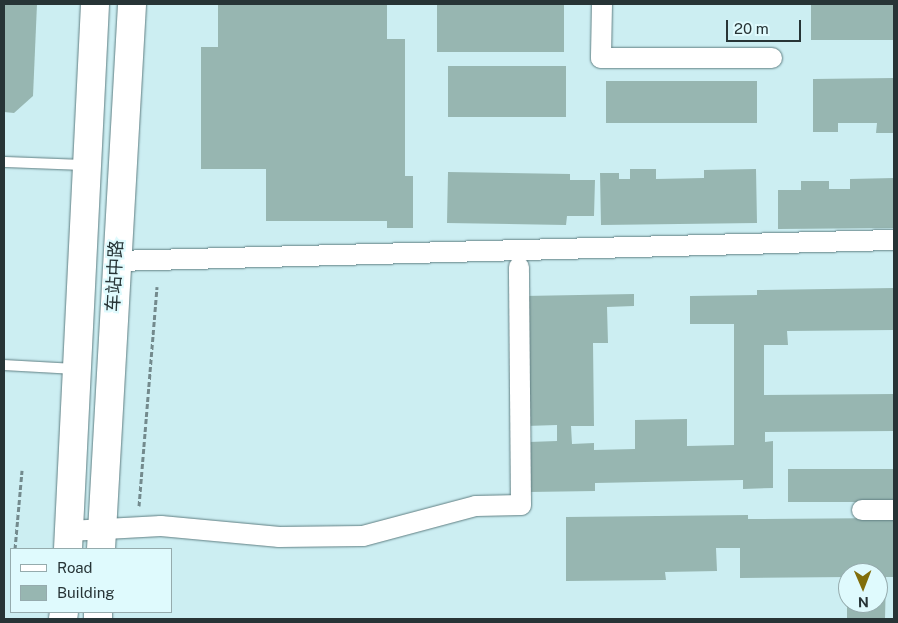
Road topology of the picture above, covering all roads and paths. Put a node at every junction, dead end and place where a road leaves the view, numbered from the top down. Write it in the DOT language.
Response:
graph roads {
  1 [pos="95,4"];
  2 [pos="132,4"];
  3 [pos="602,4"];
  4 [pos="772,58"];
  5 [pos="4,162"];
  6 [pos="86,165"];
  7 [pos="894,240"];
  8 [pos="116,261"];
  9 [pos="519,267"];
  10 [pos="157,287"];
  11 [pos="4,365"];
  12 [pos="76,369"];
  13 [pos="22,470"];
  14 [pos="138,509"];
  15 [pos="862,510"];
  16 [pos="894,510"];
  17 [pos="68,540"];
  18 [pos="102,540"];
  19 [pos="15,548"];
  1 -- 6 [label="main road, 车站中路"];
  2 -- 8 [label="main road, 车站中路"];
  3 -- 4 [label="street"];
  5 -- 6 [label="lane"];
  6 -- 12 [label="main road, 车站中路"];
  7 -- 8 [label="street"];
  8 -- 18 [label="main road, 车站中路"];
  9 -- 18 [label="street"];
  10 -- 14 [label="path"];
  11 -- 12 [label="lane"];
  12 -- 17 [label="main road, 车站中路"];
  13 -- 19 [label="path"];
  15 -- 16 [label="street"];
  17 -- 18 [label="street"];
}
